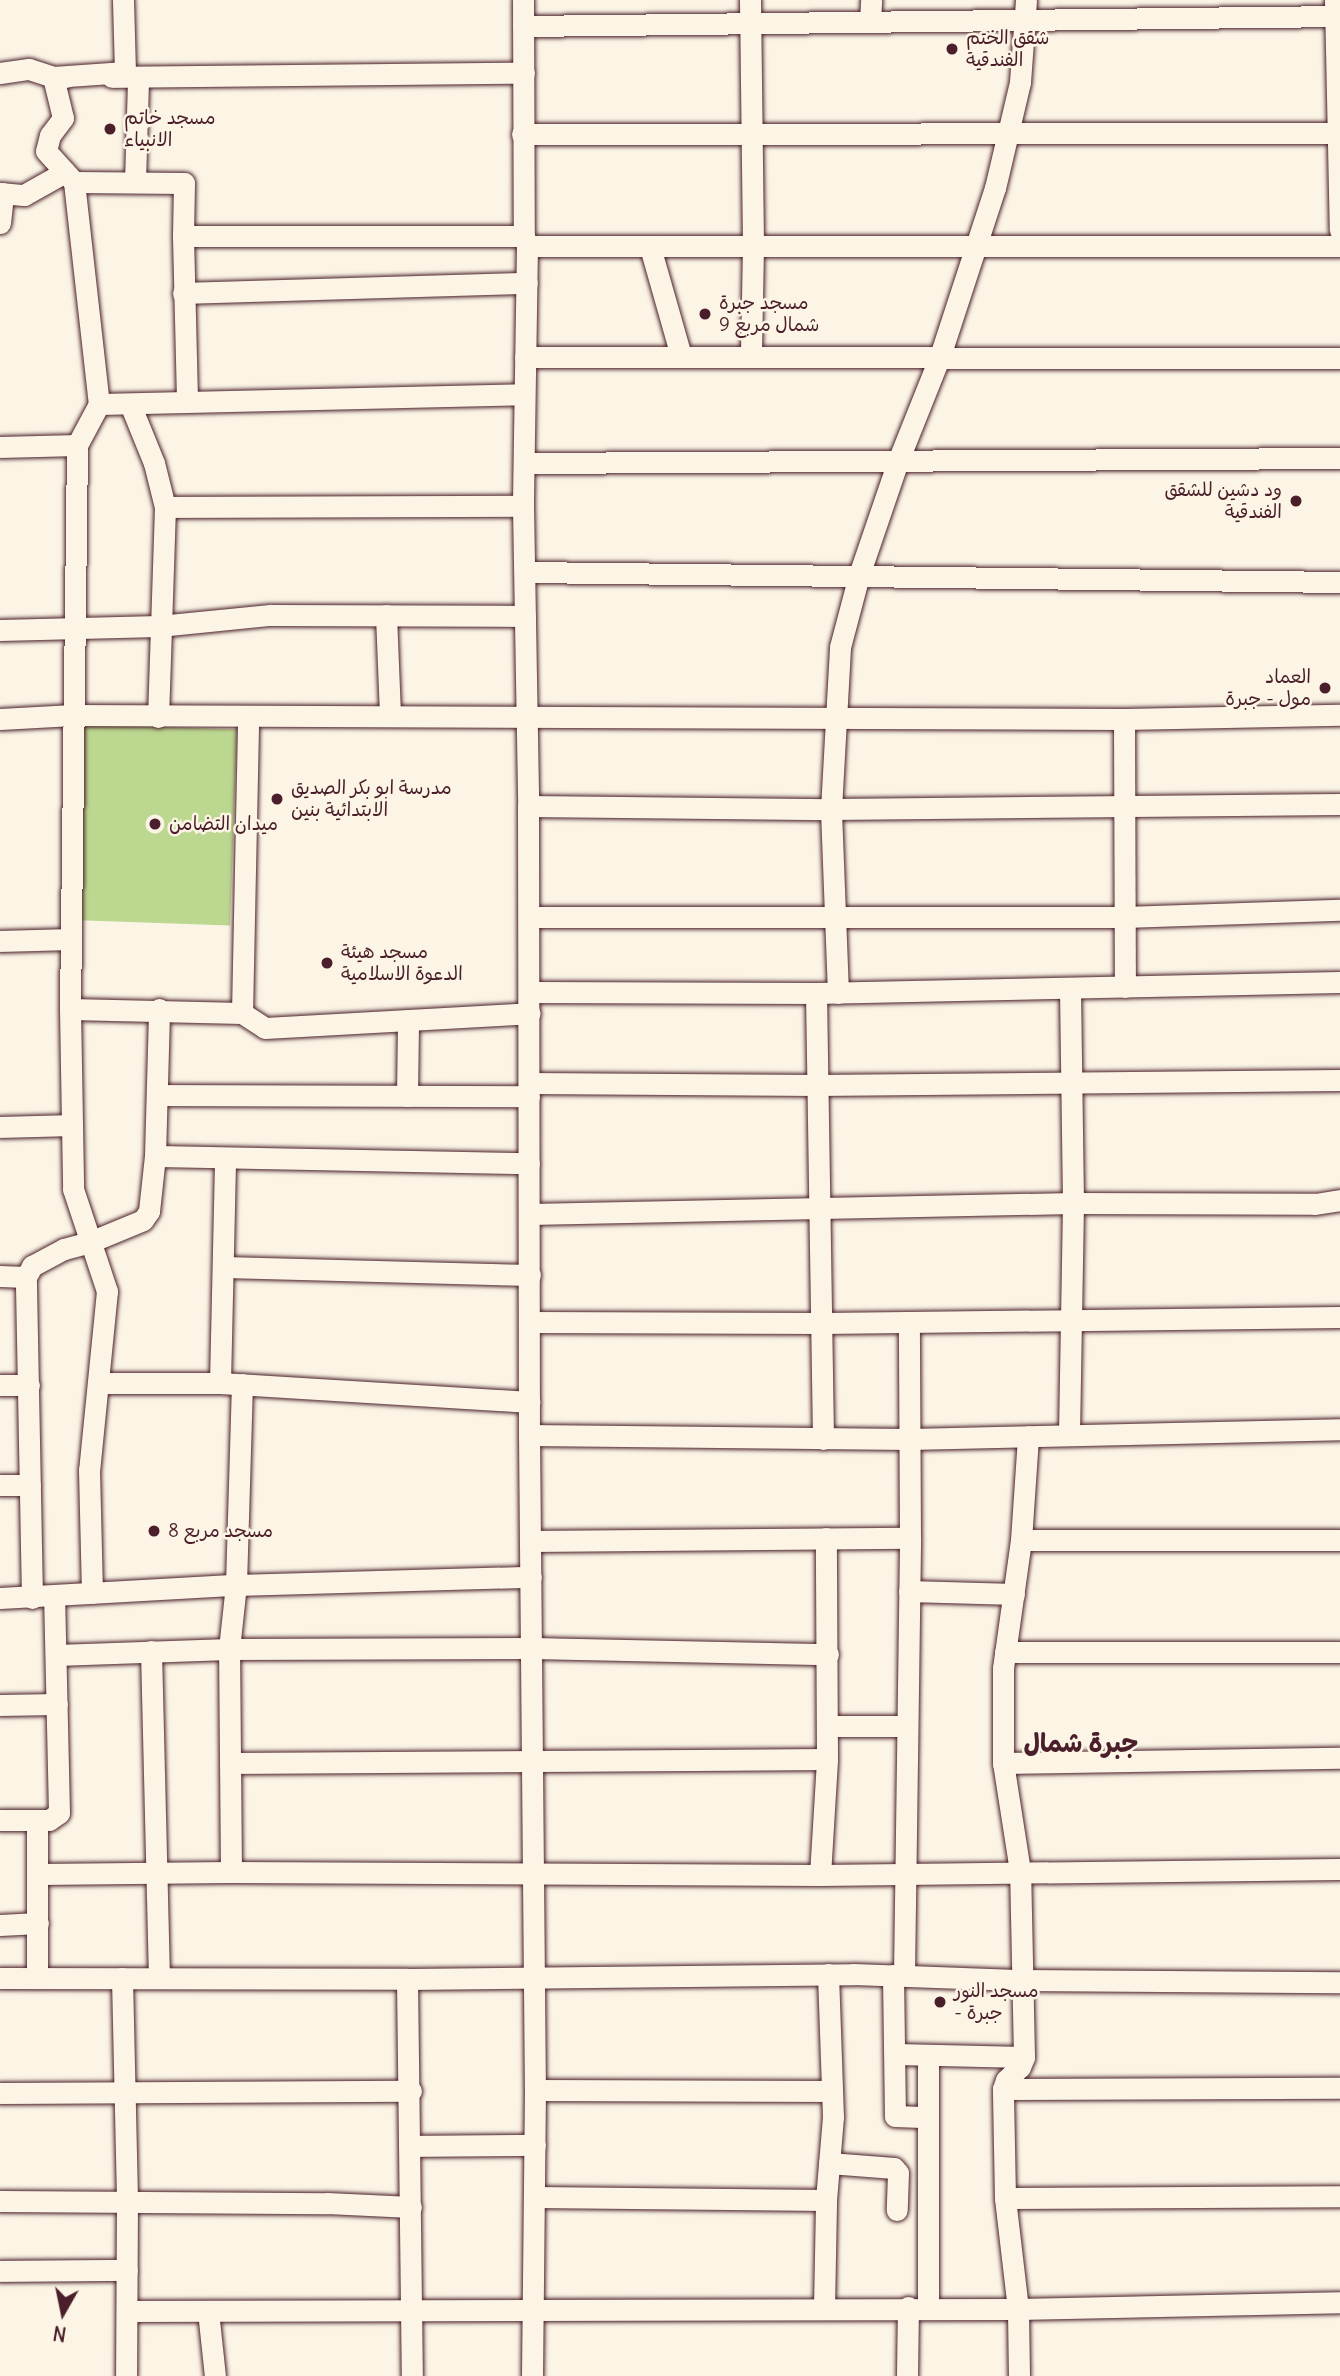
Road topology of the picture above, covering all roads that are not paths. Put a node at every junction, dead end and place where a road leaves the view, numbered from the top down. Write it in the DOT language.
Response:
graph roads {
  1 [pos="123,0"];
  2 [pos="130,0"];
  3 [pos="523,0"];
  4 [pos="750,0"];
  5 [pos="871,0"];
  6 [pos="1336,8"];
  7 [pos="1026,10"];
  8 [pos="870,22"];
  9 [pos="750,23"];
  10 [pos="523,26"];
  11 [pos="0,73"];
  12 [pos="524,73"];
  13 [pos="53,77"];
  14 [pos="133,78"];
  15 [pos="1010,133"];
  16 [pos="1339,133"];
  17 [pos="522,134"];
  18 [pos="750,134"];
  19 [pos="69,177"];
  20 [pos="135,182"];
  21 [pos="2,193"];
  22 [pos="0,223"];
  23 [pos="1340,230"];
  24 [pos="183,236"];
  25 [pos="526,241"];
  26 [pos="1340,246"];
  27 [pos="650,247"];
  28 [pos="753,247"];
  29 [pos="973,248"];
  30 [pos="527,283"];
  31 [pos="183,293"];
  32 [pos="681,356"];
  33 [pos="751,356"];
  34 [pos="940,356"];
  35 [pos="525,357"];
  36 [pos="1340,358"];
  37 [pos="524,394"];
  38 [pos="187,402"];
  39 [pos="99,404"];
  40 [pos="130,404"];
  41 [pos="77,445"];
  42 [pos="0,447"];
  43 [pos="1340,458"];
  44 [pos="898,461"];
  45 [pos="524,463"];
  46 [pos="523,506"];
  47 [pos="165,507"];
  48 [pos="525,572"];
  49 [pos="859,575"];
  50 [pos="1340,582"];
  51 [pos="386,615"];
  52 [pos="525,616"];
  53 [pos="159,626"];
  54 [pos="74,628"];
  55 [pos="0,630"];
  56 [pos="73,715"];
  57 [pos="390,715"];
  58 [pos="525,715"];
  59 [pos="1340,715"];
  60 [pos="158,717"];
  61 [pos="248,718"];
  62 [pos="835,718"];
  63 [pos="0,719"];
  64 [pos="1124,719"];
  65 [pos="1340,804"];
  66 [pos="528,807"];
  67 [pos="1126,808"];
  68 [pos="831,809"];
  69 [pos="1340,910"];
  70 [pos="529,917"];
  71 [pos="1125,917"];
  72 [pos="836,919"];
  73 [pos="70,939"];
  74 [pos="0,941"];
  75 [pos="1340,982"];
  76 [pos="1125,987"];
  77 [pos="1070,989"];
  78 [pos="816,993"];
  79 [pos="838,993"];
  80 [pos="530,1003"];
  81 [pos="70,1009"];
  82 [pos="159,1009"];
  83 [pos="242,1013"];
  84 [pos="408,1020"];
  85 [pos="1340,1080"];
  86 [pos="1071,1082"];
  87 [pos="817,1085"];
  88 [pos="529,1090"];
  89 [pos="157,1095"];
  90 [pos="407,1096"];
  91 [pos="72,1125"];
  92 [pos="0,1126"];
  93 [pos="155,1156"];
  94 [pos="225,1158"];
  95 [pos="529,1163"];
  96 [pos="1340,1200"];
  97 [pos="1073,1203"];
  98 [pos="821,1207"];
  99 [pos="529,1214"];
  100 [pos="90,1242"];
  101 [pos="224,1267"];
  102 [pos="530,1275"];
  103 [pos="0,1276"];
  104 [pos="26,1277"];
  105 [pos="1340,1317"];
  106 [pos="1071,1320"];
  107 [pos="529,1322"];
  108 [pos="909,1322"];
  109 [pos="823,1323"];
  110 [pos="98,1383"];
  111 [pos="231,1384"];
  112 [pos="0,1385"];
  113 [pos="30,1385"];
  114 [pos="529,1402"];
  115 [pos="1340,1429"];
  116 [pos="1069,1434"];
  117 [pos="528,1436"];
  118 [pos="1028,1436"];
  119 [pos="823,1439"];
  120 [pos="909,1440"];
  121 [pos="0,1485"];
  122 [pos="30,1485"];
  123 [pos="826,1538"];
  124 [pos="910,1538"];
  125 [pos="1021,1540"];
  126 [pos="1340,1540"];
  127 [pos="530,1541"];
  128 [pos="531,1577"];
  129 [pos="236,1585"];
  130 [pos="909,1591"];
  131 [pos="92,1593"];
  132 [pos="1014,1594"];
  133 [pos="54,1596"];
  134 [pos="0,1598"];
  135 [pos="32,1598"];
  136 [pos="532,1648"];
  137 [pos="229,1649"];
  138 [pos="150,1651"];
  139 [pos="1005,1652"];
  140 [pos="1340,1653"];
  141 [pos="828,1654"];
  142 [pos="56,1655"];
  143 [pos="57,1704"];
  144 [pos="0,1705"];
  145 [pos="827,1726"];
  146 [pos="906,1726"];
  147 [pos="1340,1758"];
  148 [pos="827,1759"];
  149 [pos="532,1760"];
  150 [pos="230,1763"];
  151 [pos="1003,1763"];
  152 [pos="0,1820"];
  153 [pos="37,1820"];
  154 [pos="1340,1869"];
  155 [pos="1020,1871"];
  156 [pos="231,1872"];
  157 [pos="533,1872"];
  158 [pos="156,1873"];
  159 [pos="38,1874"];
  160 [pos="905,1874"];
  161 [pos="820,1875"];
  162 [pos="38,1923"];
  163 [pos="0,1925"];
  164 [pos="828,1975"];
  165 [pos="899,1975"];
  166 [pos="37,1977"];
  167 [pos="159,1977"];
  168 [pos="0,1978"];
  169 [pos="122,1978"];
  170 [pos="533,1978"];
  171 [pos="407,1979"];
  172 [pos="1020,1980"];
  173 [pos="1340,1982"];
  174 [pos="896,2054"];
  175 [pos="928,2055"];
  176 [pos="1024,2057"];
  177 [pos="1340,2088"];
  178 [pos="1003,2089"];
  179 [pos="535,2090"];
  180 [pos="411,2091"];
  181 [pos="832,2091"];
  182 [pos="0,2093"];
  183 [pos="124,2093"];
  184 [pos="928,2117"];
  185 [pos="535,2145"];
  186 [pos="411,2146"];
  187 [pos="829,2163"];
  188 [pos="1340,2196"];
  189 [pos="535,2197"];
  190 [pos="1005,2198"];
  191 [pos="826,2200"];
  192 [pos="0,2201"];
  193 [pos="127,2202"];
  194 [pos="411,2207"];
  195 [pos="897,2210"];
  196 [pos="127,2270"];
  197 [pos="0,2271"];
  198 [pos="1340,2302"];
  199 [pos="824,2308"];
  200 [pos="918,2308"];
  201 [pos="533,2309"];
  202 [pos="1018,2309"];
  203 [pos="127,2311"];
  204 [pos="208,2311"];
  205 [pos="412,2312"];
  206 [pos="126,2376"];
  207 [pos="215,2376"];
  208 [pos="412,2376"];
  209 [pos="531,2376"];
  210 [pos="907,2376"];
  211 [pos="1019,2376"];
  1 -- 13 [label="street"];
  2 -- 14 [label="street"];
  3 -- 10 [label="street"];
  4 -- 9 [label="street"];
  5 -- 8 [label="street"];
  6 -- 7 [label="street"];
  6 -- 16 [label="street"];
  7 -- 8 [label="street"];
  7 -- 15 [label="street"];
  8 -- 9 [label="street"];
  9 -- 10 [label="street"];
  9 -- 18 [label="street"];
  10 -- 12 [label="street"];
  11 -- 13 [label="street"];
  12 -- 14 [label="street"];
  12 -- 17 [label="street"];
  13 -- 14 [label="street"];
  13 -- 19 [label="street"];
  14 -- 20 [label="street"];
  15 -- 16 [label="street"];
  15 -- 18 [label="street"];
  15 -- 29 [label="street"];
  16 -- 23 [label="street"];
  17 -- 18 [label="street"];
  17 -- 25 [label="street"];
  18 -- 28 [label="street"];
  19 -- 20 [label="street"];
  19 -- 21 [label="street"];
  19 -- 39 [label="street"];
  20 -- 24 [label="street"];
  21 -- 22 [label="street"];
  24 -- 25 [label="street"];
  24 -- 31 [label="street"];
  25 -- 27 [label="street"];
  25 -- 30 [label="street"];
  26 -- 29 [label="street"];
  27 -- 28 [label="street"];
  27 -- 32 [label="street"];
  28 -- 29 [label="street"];
  28 -- 33 [label="street"];
  29 -- 34 [label="street"];
  30 -- 31 [label="street"];
  30 -- 35 [label="street"];
  31 -- 38 [label="street"];
  32 -- 33 [label="street"];
  32 -- 35 [label="street"];
  33 -- 34 [label="street"];
  34 -- 36 [label="street"];
  34 -- 44 [label="street"];
  35 -- 37 [label="street"];
  37 -- 38 [label="street"];
  37 -- 45 [label="street"];
  38 -- 40 [label="street"];
  39 -- 40 [label="street"];
  39 -- 41 [label="street"];
  40 -- 47 [label="street"];
  41 -- 42 [label="street"];
  41 -- 54 [label="street"];
  43 -- 44 [label="street"];
  44 -- 45 [label="street"];
  44 -- 49 [label="street"];
  45 -- 46 [label="street"];
  46 -- 47 [label="street"];
  46 -- 48 [label="street"];
  47 -- 53 [label="street"];
  48 -- 49 [label="street"];
  48 -- 52 [label="street"];
  49 -- 50 [label="street"];
  49 -- 62 [label="street"];
  51 -- 52 [label="street"];
  51 -- 53 [label="street"];
  51 -- 57 [label="street"];
  52 -- 58 [label="street"];
  53 -- 54 [label="street"];
  53 -- 60 [label="street"];
  54 -- 55 [label="street"];
  54 -- 56 [label="street"];
  56 -- 60 [label="street"];
  56 -- 63 [label="street"];
  56 -- 73 [label="street"];
  57 -- 58 [label="street"];
  57 -- 61 [label="street"];
  58 -- 62 [label="street"];
  58 -- 66 [label="street"];
  59 -- 64 [label="street"];
  60 -- 61 [label="street"];
  61 -- 83 [label="street"];
  62 -- 64 [label="street"];
  62 -- 68 [label="street"];
  64 -- 67 [label="street"];
  65 -- 67 [label="street"];
  66 -- 68 [label="street"];
  66 -- 70 [label="street"];
  67 -- 68 [label="street"];
  67 -- 71 [label="street"];
  68 -- 72 [label="street"];
  69 -- 71 [label="street"];
  70 -- 72 [label="street"];
  70 -- 80 [label="street"];
  71 -- 72 [label="street"];
  71 -- 76 [label="street"];
  72 -- 79 [label="street"];
  73 -- 74 [label="street"];
  73 -- 81 [label="street"];
  75 -- 76 [label="street"];
  76 -- 77 [label="street"];
  77 -- 79 [label="street"];
  77 -- 86 [label="street"];
  78 -- 79 [label="street"];
  78 -- 80 [label="street"];
  78 -- 87 [label="street"];
  80 -- 84 [label="street"];
  80 -- 88 [label="street"];
  81 -- 82 [label="street"];
  81 -- 91 [label="street"];
  82 -- 83 [label="street"];
  82 -- 89 [label="street"];
  83 -- 84 [label="street"];
  84 -- 90 [label="street"];
  85 -- 86 [label="street"];
  86 -- 87 [label="street"];
  86 -- 97 [label="street"];
  87 -- 88 [label="street"];
  87 -- 98 [label="street"];
  88 -- 90 [label="street"];
  88 -- 95 [label="street"];
  89 -- 90 [label="street"];
  89 -- 93 [label="street"];
  91 -- 92 [label="street"];
  91 -- 100 [label="street"];
  93 -- 94 [label="street"];
  93 -- 100 [label="street"];
  94 -- 95 [label="street"];
  94 -- 101 [label="street"];
  95 -- 99 [label="street"];
  96 -- 97 [label="street"];
  97 -- 98 [label="street"];
  97 -- 106 [label="street"];
  98 -- 99 [label="street"];
  98 -- 109 [label="street"];
  99 -- 102 [label="street"];
  100 -- 104 [label="street"];
  100 -- 110 [label="street"];
  101 -- 102 [label="street"];
  101 -- 111 [label="street"];
  102 -- 107 [label="street"];
  103 -- 104 [label="street"];
  104 -- 113 [label="street"];
  105 -- 106 [label="street"];
  106 -- 108 [label="street"];
  106 -- 116 [label="street"];
  107 -- 109 [label="street"];
  107 -- 114 [label="street"];
  108 -- 109 [label="street"];
  108 -- 120 [label="street"];
  109 -- 119 [label="street"];
  110 -- 111 [label="street"];
  110 -- 131 [label="street"];
  111 -- 114 [label="street"];
  111 -- 129 [label="street"];
  112 -- 113 [label="street"];
  113 -- 122 [label="street"];
  114 -- 117 [label="street"];
  115 -- 116 [label="street"];
  116 -- 118 [label="street"];
  117 -- 119 [label="street"];
  117 -- 127 [label="street"];
  118 -- 120 [label="street"];
  118 -- 125 [label="street"];
  119 -- 120 [label="street"];
  120 -- 124 [label="street"];
  121 -- 122 [label="street"];
  122 -- 135 [label="street"];
  123 -- 124 [label="street"];
  123 -- 127 [label="street"];
  123 -- 141 [label="street"];
  124 -- 130 [label="street"];
  125 -- 126 [label="street"];
  125 -- 132 [label="street"];
  127 -- 128 [label="street"];
  128 -- 129 [label="street"];
  128 -- 136 [label="street"];
  129 -- 131 [label="street"];
  129 -- 137 [label="street"];
  130 -- 132 [label="street"];
  130 -- 146 [label="street"];
  131 -- 133 [label="street"];
  132 -- 139 [label="street"];
  133 -- 135 [label="street"];
  133 -- 142 [label="street"];
  134 -- 135 [label="street"];
  136 -- 137 [label="street"];
  136 -- 141 [label="street"];
  136 -- 149 [label="street"];
  137 -- 138 [label="street"];
  137 -- 150 [label="street"];
  138 -- 142 [label="street"];
  138 -- 158 [label="street"];
  139 -- 140 [label="street"];
  139 -- 151 [label="street"];
  141 -- 145 [label="street"];
  142 -- 143 [label="street"];
  143 -- 144 [label="street"];
  143 -- 153 [label="street"];
  145 -- 146 [label="street"];
  145 -- 148 [label="street"];
  146 -- 160 [label="street"];
  147 -- 151 [label="street"];
  148 -- 149 [label="street"];
  148 -- 161 [label="street"];
  149 -- 150 [label="street"];
  149 -- 157 [label="street"];
  150 -- 156 [label="street"];
  151 -- 155 [label="street"];
  152 -- 153 [label="street"];
  153 -- 159 [label="street"];
  154 -- 155 [label="street"];
  155 -- 160 [label="street"];
  155 -- 172 [label="street"];
  156 -- 157 [label="street"];
  156 -- 158 [label="street"];
  157 -- 161 [label="street"];
  157 -- 170 [label="street"];
  158 -- 159 [label="street"];
  158 -- 167 [label="street"];
  159 -- 162 [label="street"];
  160 -- 161 [label="street"];
  160 -- 165 [label="street"];
  162 -- 163 [label="street"];
  162 -- 166 [label="street"];
  164 -- 165 [label="street"];
  164 -- 170 [label="street"];
  164 -- 181 [label="street"];
  165 -- 172 [label="street"];
  165 -- 174 [label="street"];
  166 -- 168 [label="street"];
  166 -- 169 [label="street"];
  167 -- 169 [label="street"];
  167 -- 171 [label="street"];
  169 -- 183 [label="street"];
  170 -- 171 [label="street"];
  170 -- 179 [label="street"];
  171 -- 180 [label="street"];
  172 -- 173 [label="street"];
  172 -- 176 [label="street"];
  174 -- 175 [label="street"];
  174 -- 184 [label="street"];
  175 -- 176 [label="street"];
  175 -- 184 [label="street"];
  176 -- 178 [label="street"];
  177 -- 178 [label="street"];
  178 -- 190 [label="street"];
  179 -- 181 [label="street"];
  179 -- 185 [label="street"];
  180 -- 183 [label="street"];
  180 -- 186 [label="street"];
  181 -- 187 [label="street"];
  182 -- 183 [label="street"];
  183 -- 193 [label="street"];
  184 -- 200 [label="street"];
  185 -- 186 [label="street"];
  185 -- 189 [label="street"];
  186 -- 194 [label="street"];
  187 -- 191 [label="street"];
  187 -- 195 [label="street"];
  188 -- 190 [label="street"];
  189 -- 191 [label="street"];
  189 -- 201 [label="street"];
  190 -- 202 [label="street"];
  191 -- 199 [label="street"];
  192 -- 193 [label="street"];
  193 -- 194 [label="street"];
  193 -- 196 [label="street"];
  194 -- 205 [label="street"];
  196 -- 197 [label="street"];
  196 -- 203 [label="street"];
  198 -- 202 [label="street"];
  199 -- 200 [label="street"];
  199 -- 201 [label="street"];
  200 -- 202 [label="street"];
  200 -- 210 [label="street"];
  201 -- 205 [label="street"];
  201 -- 209 [label="street"];
  202 -- 211 [label="street"];
  203 -- 204 [label="street"];
  203 -- 206 [label="street"];
  204 -- 205 [label="street"];
  204 -- 207 [label="street"];
  205 -- 208 [label="street"];
}
